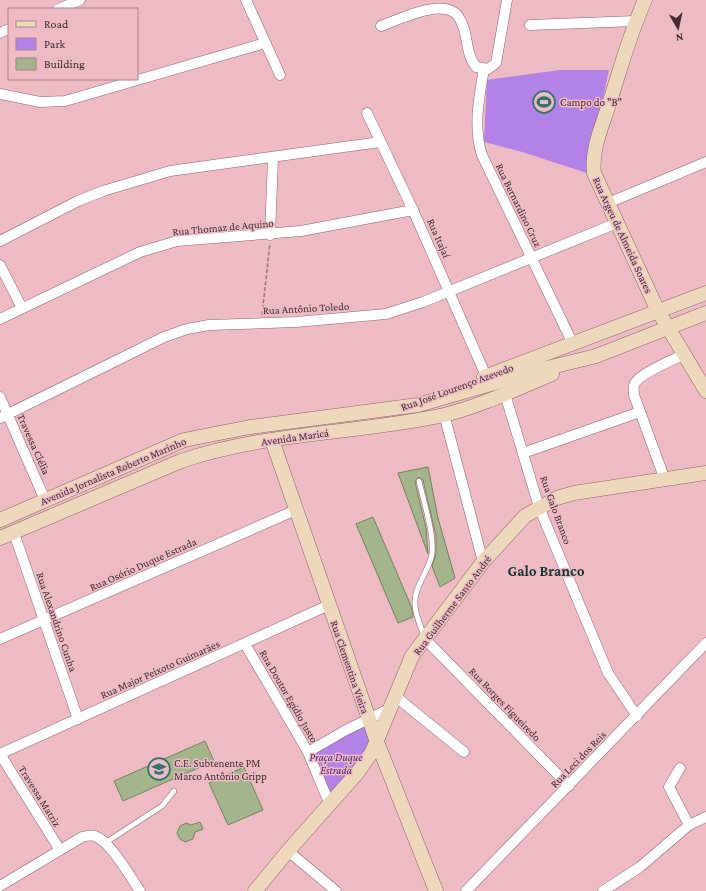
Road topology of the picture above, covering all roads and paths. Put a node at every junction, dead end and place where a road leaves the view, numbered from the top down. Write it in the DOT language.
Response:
graph roads {
  1 [pos="80,0"];
  2 [pos="246,0"];
  3 [pos="507,0"];
  4 [pos="645,0"];
  5 [pos="60,8"];
  6 [pos="636,21"];
  7 [pos="530,25"];
  8 [pos="381,26"];
  9 [pos="265,43"];
  10 [pos="484,69"];
  11 [pos="280,75"];
  12 [pos="137,80"];
  13 [pos="138,80"];
  14 [pos="0,94"];
  15 [pos="367,113"];
  16 [pos="380,142"];
  17 [pos="273,158"];
  18 [pos="706,160"];
  19 [pos="608,203"];
  20 [pos="413,210"];
  21 [pos="617,223"];
  22 [pos="270,235"];
  23 [pos="0,241"];
  24 [pos="532,258"];
  25 [pos="0,265"];
  26 [pos="450,291"];
  27 [pos="706,293"];
  28 [pos="22,308"];
  29 [pos="658,311"];
  30 [pos="706,313"];
  31 [pos="0,319"];
  32 [pos="261,323"];
  33 [pos="667,328"];
  34 [pos="573,344"];
  35 [pos="683,354"];
  36 [pos="596,356"];
  37 [pos="486,376"];
  38 [pos="706,391"];
  39 [pos="505,394"];
  40 [pos="0,397"];
  41 [pos="396,408"];
  42 [pos="640,412"];
  43 [pos="444,414"];
  44 [pos="4,416"];
  45 [pos="272,440"];
  46 [pos="523,453"];
  47 [pos="706,473"];
  48 [pos="665,480"];
  49 [pos="419,481"];
  50 [pos="45,500"];
  51 [pos="539,507"];
  52 [pos="296,510"];
  53 [pos="0,520"];
  54 [pos="14,533"];
  55 [pos="0,538"];
  56 [pos="483,562"];
  57 [pos="329,605"];
  58 [pos="43,620"];
  59 [pos="0,639"];
  60 [pos="425,639"];
  61 [pos="706,643"];
  62 [pos="245,644"];
  63 [pos="392,702"];
  64 [pos="637,716"];
  65 [pos="368,718"];
  66 [pos="78,719"];
  67 [pos="377,742"];
  68 [pos="308,752"];
  69 [pos="464,752"];
  70 [pos="0,754"];
  71 [pos="680,768"];
  72 [pos="569,786"];
  73 [pos="174,791"];
  74 [pos="330,805"];
  75 [pos="706,817"];
  76 [pos="689,825"];
  77 [pos="105,843"];
  78 [pos="60,850"];
  79 [pos="288,850"];
  80 [pos="0,886"];
  81 [pos="6,891"];
  82 [pos="140,891"];
  83 [pos="255,891"];
  84 [pos="336,891"];
  85 [pos="436,891"];
  86 [pos="466,891"];
  87 [pos="603,891"];
  1 -- 5 [label="street"];
  2 -- 9 [label="street"];
  3 -- 10 [label="street"];
  4 -- 6 [label="street, Rua Argeu de Almeida Soares"];
  6 -- 7 [label="street"];
  6 -- 19 [label="street, Rua Argeu de Almeida Soares"];
  8 -- 10 [label="street"];
  9 -- 11 [label="street"];
  9 -- 13 [label="street"];
  10 -- 24 [label="street, Rua Bernardino Cruz"];
  12 -- 14 [label="street"];
  15 -- 16 [label="street, Rua Itajaí"];
  16 -- 17 [label="street"];
  16 -- 20 [label="street, Rua Itajaí"];
  17 -- 22 [label="street"];
  17 -- 23 [label="street"];
  18 -- 19 [label="street"];
  19 -- 21 [label="street, Rua Argeu de Almeida Soares"];
  20 -- 22 [label="street, Rua Thomaz de Aquino"];
  20 -- 26 [label="street, Rua Itajaí"];
  21 -- 24 [label="street, Rua Antônio Toledo"];
  21 -- 29 [label="street, Rua Argeu de Almeida Soares"];
  22 -- 28 [label="street, Rua Thomaz de Aquino"];
  22 -- 32 [label="path"];
  24 -- 26 [label="street, Rua Antônio Toledo"];
  24 -- 34 [label="street, Rua Bernardino Cruz"];
  25 -- 28 [label="street"];
  26 -- 32 [label="street, Rua Antônio Toledo"];
  26 -- 37 [label="street, Rua Itajaí"];
  27 -- 29 [label="street, Rua José Lourenço Azevedo"];
  28 -- 31 [label="street, Rua Thomaz de Aquino"];
  29 -- 33 [label="street, Rua Argeu de Almeida Soares"];
  29 -- 34 [label="street, Rua José Lourenço Azevedo"];
  30 -- 33 [label="street, Rua José Lourenço Azevedo"];
  32 -- 44 [label="street, Rua Antônio Toledo"];
  33 -- 35 [label="street, Rua Argeu de Almeida Soares"];
  33 -- 36 [label="street, Rua José Lourenço Azevedo"];
  34 -- 37 [label="street, Rua José Lourenço Azevedo"];
  35 -- 38 [label="street, Rua Argeu de Almeida Soares"];
  35 -- 42 [label="street"];
  36 -- 39 [label="street, Avenida Maricá"];
  36 -- 41 [label="street, Rua José Lourenço Azevedo"];
  37 -- 41 [label="street, Rua José Lourenço Azevedo"];
  39 -- 43 [label="street, Avenida Maricá"];
  39 -- 46 [label="street, Rua Galo Branco"];
  40 -- 44 [label="street, Travessa Clélia"];
  41 -- 50 [label="street, Avenida Jornalista Roberto Marinho"];
  42 -- 46 [label="street"];
  42 -- 48 [label="street"];
  43 -- 45 [label="street, Avenida Maricá"];
  43 -- 56 [label="street"];
  44 -- 50 [label="street, Travessa Clélia"];
  45 -- 52 [label="street, Rua Clementina Vieira"];
  45 -- 54 [label="street, Avenida Maricá"];
  46 -- 51 [label="street, Rua Galo Branco"];
  47 -- 48 [label="street, Rua Guilherme Santo André"];
  48 -- 51 [label="street, Rua Guilherme Santo André"];
  49 -- 60 [label="lane"];
  50 -- 53 [label="street, Avenida Jornalista Roberto Marinho"];
  51 -- 56 [label="street, Rua Guilherme Santo André"];
  51 -- 64 [label="street, Rua Galo Branco"];
  52 -- 57 [label="street, Rua Clementina Vieira"];
  52 -- 58 [label="street, Rua Osório Duque Estrada"];
  54 -- 55 [label="street, Avenida Maricá"];
  54 -- 58 [label="street, Rua Alexandrino Cunha"];
  56 -- 60 [label="street, Rua Guilherme Santo André"];
  57 -- 62 [label="street, Rua Major Peixoto Guimarães"];
  57 -- 65 [label="street, Rua Clementina Vieira"];
  58 -- 59 [label="street, Rua Osório Duque Estrada"];
  58 -- 66 [label="street, Rua Alexandrino Cunha"];
  60 -- 63 [label="street, Rua Guilherme Santo André"];
  60 -- 72 [label="street, Rua Borges Figueiredo"];
  61 -- 64 [label="street, Rua Leci dos Reis"];
  62 -- 66 [label="street, Rua Major Peixoto Guimarães"];
  62 -- 68 [label="street, Rua Doutor Egídio Justo"];
  63 -- 65 [label="street"];
  63 -- 67 [label="street, Rua Guilherme Santo André"];
  63 -- 69 [label="street"];
  64 -- 72 [label="street, Rua Leci dos Reis"];
  65 -- 67 [label="street, Rua Clementina Vieira"];
  65 -- 68 [label="street"];
  66 -- 70 [label="street, Rua Major Peixoto Guimarães"];
  67 -- 74 [label="street, Rua Guilherme Santo André"];
  67 -- 85 [label="street, Rua Clementina Vieira"];
  68 -- 74 [label="street, Rua Doutor Egídio Justo"];
  70 -- 78 [label="street, Travessa Matriz"];
  71 -- 76 [label="street"];
  72 -- 86 [label="street, Rua Leci dos Reis"];
  73 -- 77 [label="lane"];
  74 -- 79 [label="street, Rua Guilherme Santo André"];
  75 -- 76 [label="street"];
  76 -- 87 [label="street"];
  77 -- 78 [label="street"];
  77 -- 82 [label="street"];
  78 -- 80 [label="street"];
  79 -- 83 [label="street, Rua Guilherme Santo André"];
  79 -- 84 [label="street"];
  80 -- 81 [label="street"];
}
